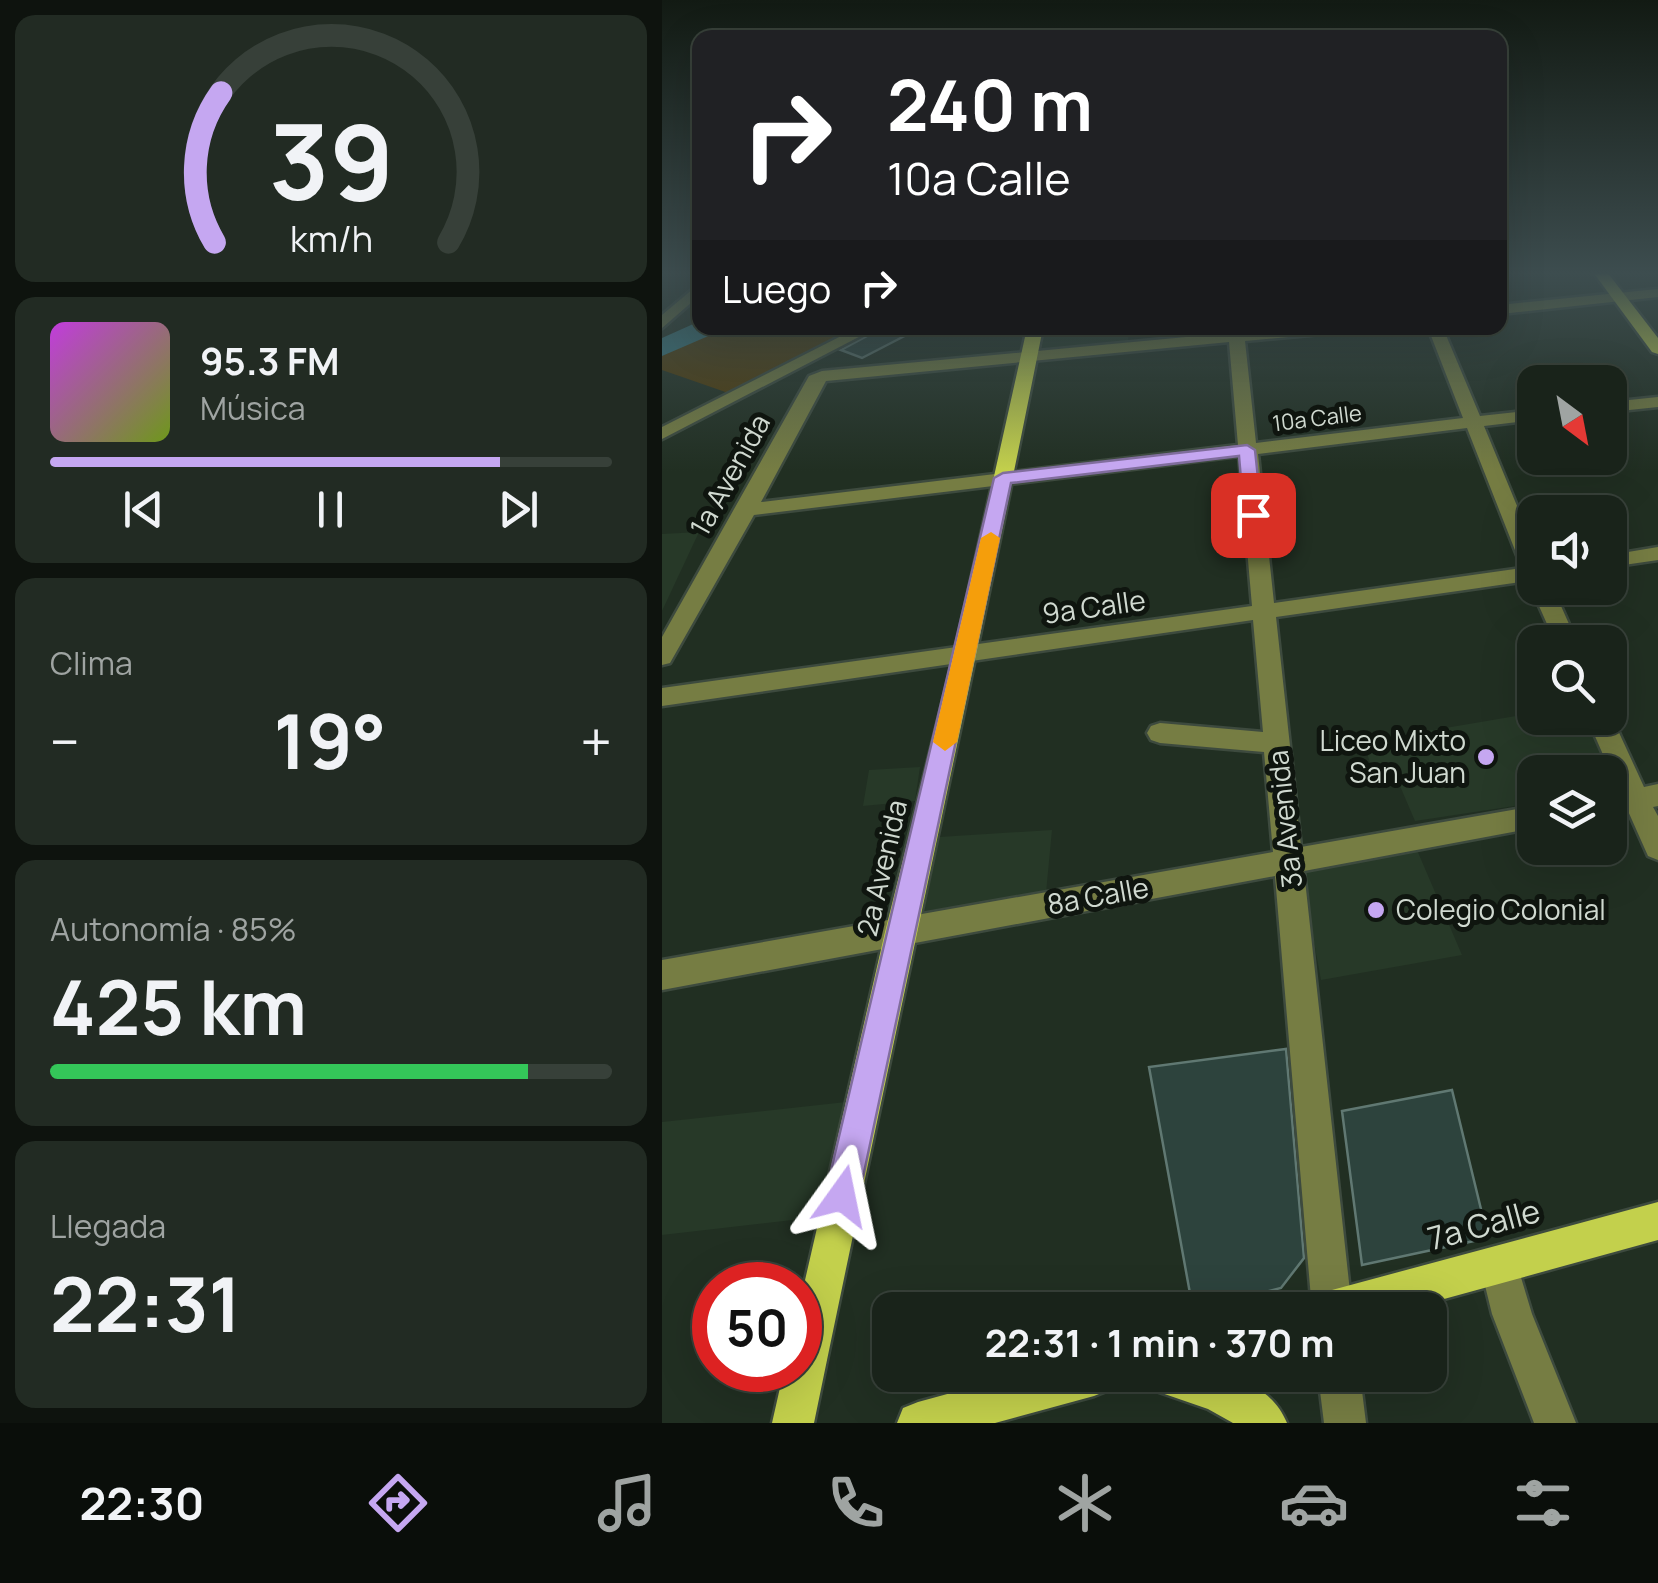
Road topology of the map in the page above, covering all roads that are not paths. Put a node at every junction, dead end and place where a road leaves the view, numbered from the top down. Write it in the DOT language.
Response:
graph roads {
  1 [pos="848,338"];
  2 [pos="1106,338"];
  3 [pos="1237,338"];
  4 [pos="1440,338"];
  5 [pos="1033,342"];
  6 [pos="1658,402"];
  7 [pos="1627,406"];
  8 [pos="1517,417"];
  9 [pos="1476,421"];
  10 [pos="662,434"];
  11 [pos="1247,450"];
  12 [pos="1003,478"];
  13 [pos="747,510"];
  14 [pos="1517,528"];
  15 [pos="1658,553"];
  16 [pos="1627,558"];
  17 [pos="1517,574"];
  18 [pos="1262,612"];
  19 [pos="966,656"];
  20 [pos="662,657"];
  21 [pos="662,697"];
  22 [pos="1160,732"];
  23 [pos="1607,735"];
  24 [pos="1276,743"];
  25 [pos="1634,799"];
  26 [pos="1517,820"];
  27 [pos="1658,848"];
  28 [pos="1290,861"];
  29 [pos="900,932"];
  30 [pos="662,975"];
  31 [pos="1658,1221"];
  32 [pos="1499,1264"];
  33 [pos="1330,1292"];
  34 [pos="1397,1292"];
  35 [pos="1032,1392"];
  36 [pos="1224,1392"];
  37 [pos="1342,1392"];
  38 [pos="793,1423"];
  39 [pos="918,1423"];
  40 [pos="1266,1423"];
  41 [pos="1345,1423"];
  42 [pos="1555,1423"];
  1 -- 10 [label="street"];
  2 -- 5 [label="street"];
  3 -- 11 [label="street, 3a Avenida"];
  4 -- 9 [label="street"];
  5 -- 12 [label="main road, 2a Avenida"];
  5 -- 13 [label="street, 1a Avenida"];
  6 -- 7 [label="street"];
  8 -- 9 [label="street, 10a Calle"];
  9 -- 11 [label="street, 10a Calle"];
  9 -- 14 [label="street"];
  11 -- 12 [label="street, 10a Calle"];
  11 -- 18 [label="street, 3a Avenida"];
  12 -- 13 [label="street, 10a Calle"];
  12 -- 19 [label="main road, 2a Avenida"];
  13 -- 20 [label="street, 1a Avenida"];
  15 -- 16 [label="street"];
  17 -- 18 [label="street, 9a Calle"];
  18 -- 19 [label="street, 9a Calle"];
  18 -- 24 [label="street, 3a Avenida"];
  19 -- 21 [label="street, 9a Calle"];
  19 -- 29 [label="main road, 2a Avenida"];
  22 -- 24 [label="street"];
  23 -- 25 [label="street"];
  24 -- 28 [label="street, 3a Avenida"];
  25 -- 27 [label="street"];
  26 -- 28 [label="street, 8a Calle"];
  28 -- 29 [label="street, 8a Calle"];
  28 -- 33 [label="street, 3a Avenida"];
  29 -- 30 [label="street, 8a Calle"];
  29 -- 38 [label="main road, 2a Avenida"];
  31 -- 32 [label="main road, 7a Calle"];
  32 -- 34 [label="main road, 7a Calle"];
  32 -- 42 [label="street"];
  35 -- 39 [label="main road"];
  36 -- 40 [label="main road"];
  37 -- 41 [label="street"];
}
